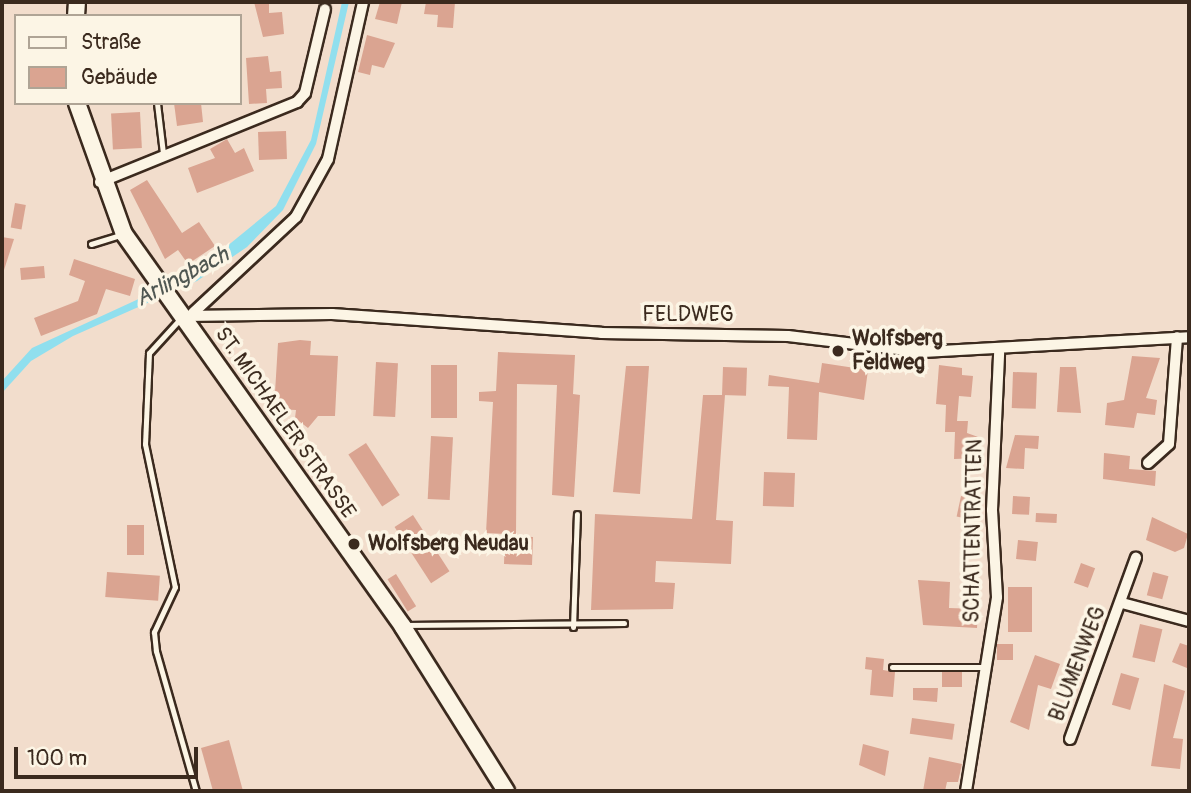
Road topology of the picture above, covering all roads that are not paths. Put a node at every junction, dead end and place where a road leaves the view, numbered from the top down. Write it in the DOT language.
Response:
graph roads {
  1 [pos="363,2"];
  2 [pos="324,9"];
  3 [pos="79,105"];
  4 [pos="157,105"];
  5 [pos="163,153"];
  6 [pos="100,182"];
  7 [pos="124,234"];
  8 [pos="91,244"];
  9 [pos="185,311"];
  10 [pos="1177,337"];
  11 [pos="1189,337"];
  12 [pos="999,353"];
  13 [pos="1148,463"];
  14 [pos="577,514"];
  15 [pos="1136,558"];
  16 [pos="1122,603"];
  17 [pos="1189,621"];
  18 [pos="624,623"];
  19 [pos="403,627"];
  20 [pos="572,627"];
  21 [pos="892,667"];
  22 [pos="988,668"];
  23 [pos="1070,739"];
  24 [pos="196,791"];
  25 [pos="506,791"];
  26 [pos="966,791"];
  1 -- 9 [label="street"];
  2 -- 5 [label="street"];
  3 -- 6 [label="main road, ST. MICHAELER STRASSE"];
  4 -- 5 [label="lane"];
  5 -- 6 [label="street"];
  6 -- 7 [label="main road, ST. MICHAELER STRASSE"];
  7 -- 8 [label="lane"];
  7 -- 9 [label="main road, ST. MICHAELER STRASSE"];
  9 -- 12 [label="street, FELDWEG"];
  9 -- 19 [label="main road, ST. MICHAELER STRASSE"];
  9 -- 24 [label="lane"];
  10 -- 11 [label="street, FELDWEG"];
  10 -- 12 [label="street, FELDWEG"];
  10 -- 13 [label="street"];
  12 -- 22 [label="street, SCHATTENTRATTEN"];
  14 -- 20 [label="lane"];
  15 -- 16 [label="street, BLUMENWEG"];
  16 -- 17 [label="street, BLUMENWEG"];
  16 -- 23 [label="street, BLUMENWEG"];
  18 -- 20 [label="lane"];
  19 -- 20 [label="lane"];
  19 -- 25 [label="main road, ST. MICHAELER STRASSE"];
  21 -- 22 [label="lane"];
  22 -- 26 [label="street, SCHATTENTRATTEN"];
}
